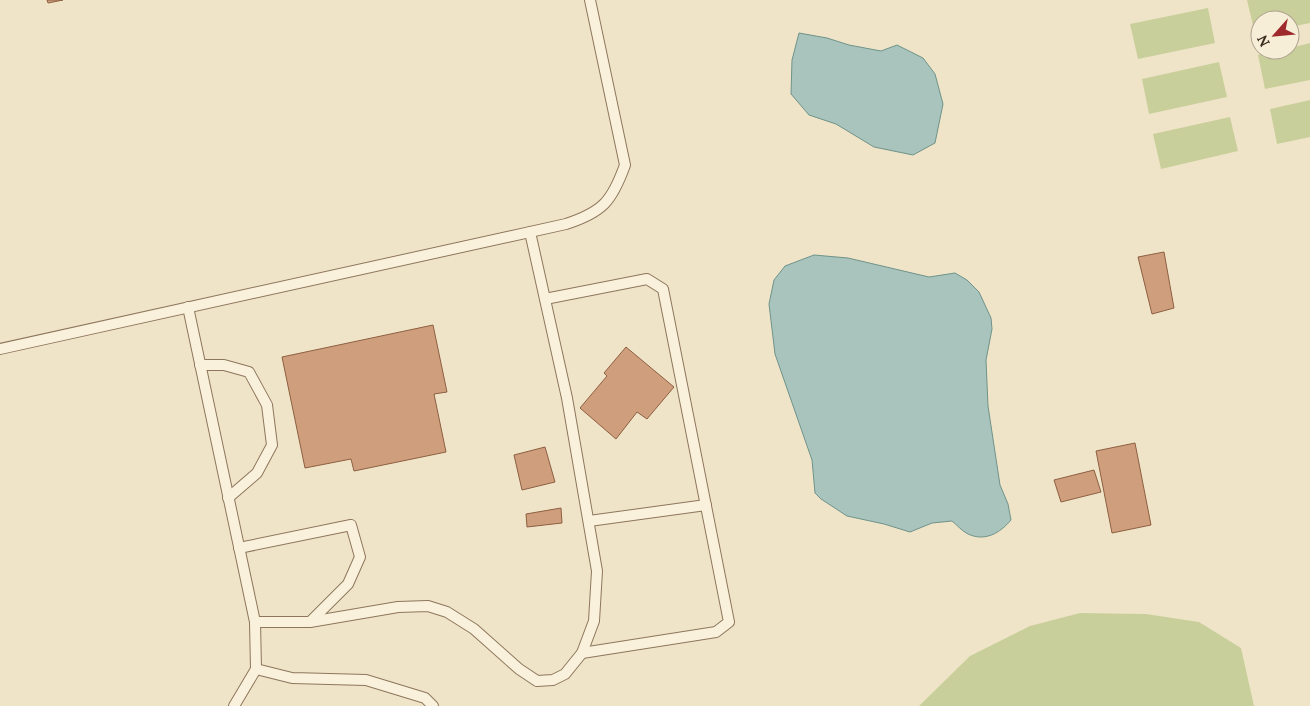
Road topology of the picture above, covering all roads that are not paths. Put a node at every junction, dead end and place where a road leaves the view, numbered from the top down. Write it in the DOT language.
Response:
graph roads {
  1 [pos="590,0"];
  2 [pos="530,232"];
  3 [pos="545,299"];
  4 [pos="188,307"];
  5 [pos="0,349"];
  6 [pos="200,365"];
  7 [pos="228,498"];
  8 [pos="706,506"];
  9 [pos="589,521"];
  10 [pos="239,548"];
  11 [pos="255,622"];
  12 [pos="310,622"];
  13 [pos="582,654"];
  14 [pos="256,669"];
  15 [pos="234,706"];
  16 [pos="433,706"];
  1 -- 2 [label="lane"];
  2 -- 3 [label="lane"];
  2 -- 4 [label="lane"];
  3 -- 8 [label="lane"];
  3 -- 9 [label="lane"];
  4 -- 5 [label="lane"];
  4 -- 6 [label="lane"];
  6 -- 7 [label="lane"];
  6 -- 7 [label="lane"];
  7 -- 10 [label="lane"];
  8 -- 9 [label="lane"];
  8 -- 13 [label="lane"];
  9 -- 13 [label="lane"];
  10 -- 11 [label="lane"];
  10 -- 12 [label="lane"];
  11 -- 12 [label="lane"];
  11 -- 14 [label="lane"];
  12 -- 13 [label="lane"];
  14 -- 15 [label="lane"];
  14 -- 16 [label="lane"];
}
